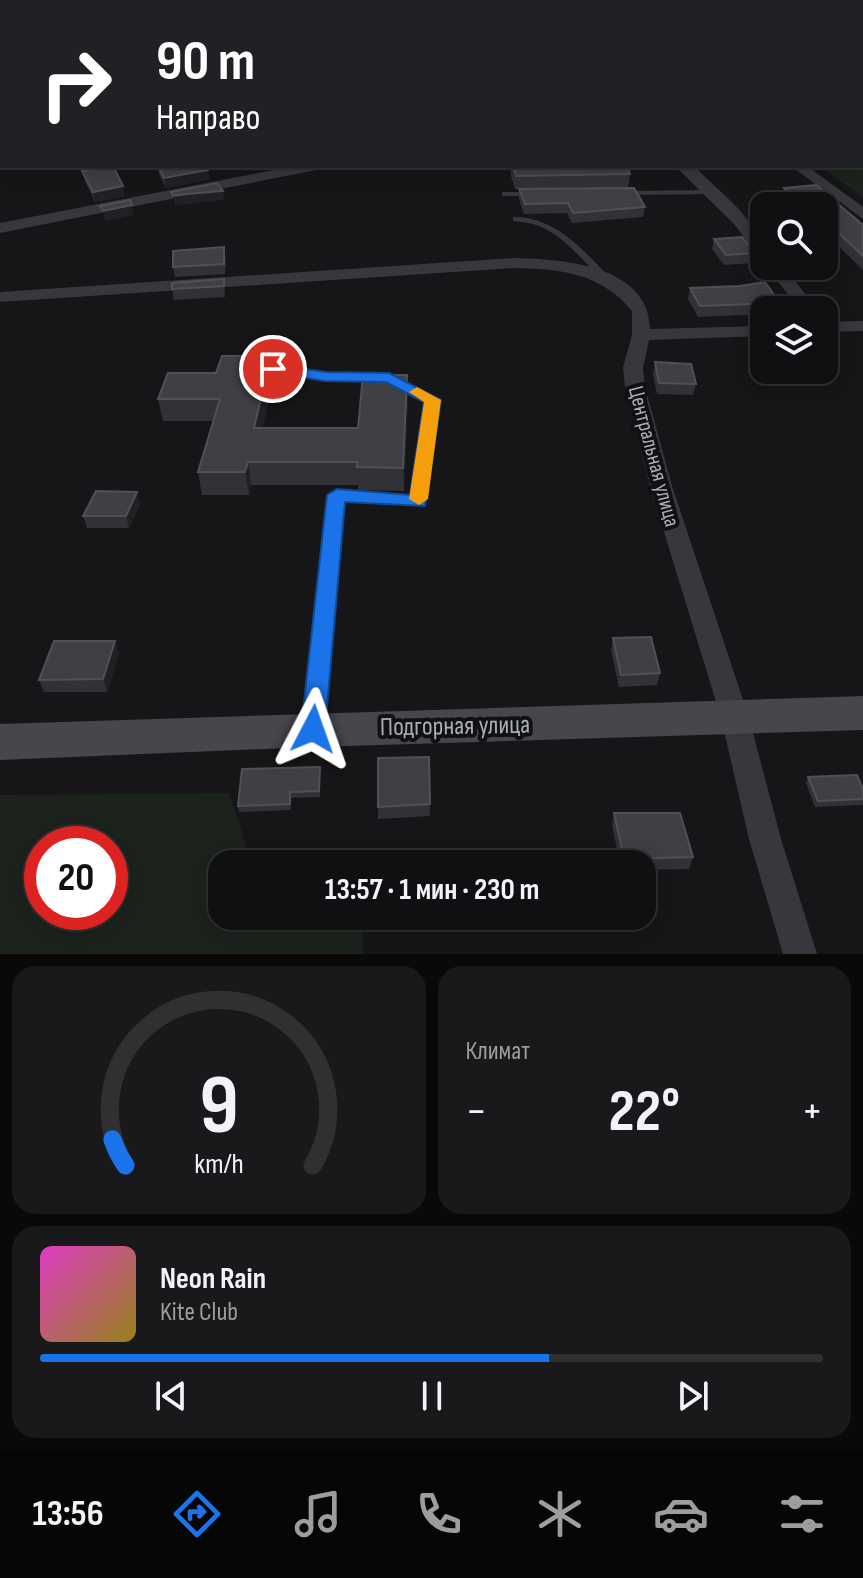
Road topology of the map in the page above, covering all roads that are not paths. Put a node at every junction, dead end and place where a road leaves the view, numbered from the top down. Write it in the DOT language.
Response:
graph roads {
  1 [pos="306,168"];
  2 [pos="684,168"];
  3 [pos="801,168"];
  4 [pos="711,192"];
  5 [pos="536,193"];
  6 [pos="616,193"];
  7 [pos="505,194"];
  8 [pos="863,214"];
  9 [pos="516,219"];
  10 [pos="0,228"];
  11 [pos="750,237"];
  12 [pos="603,275"];
  13 [pos="785,280"];
  14 [pos="798,296"];
  15 [pos="0,297"];
  16 [pos="863,326"];
  17 [pos="838,327"];
  18 [pos="750,331"];
  19 [pos="641,335"];
  20 [pos="247,365"];
  21 [pos="863,713"];
  22 [pos="735,718"];
  23 [pos="313,729"];
  24 [pos="0,742"];
  25 [pos="800,954"];
  1 -- 10 [label="street"];
  2 -- 4 [label="street"];
  3 -- 8 [label="street"];
  4 -- 6 [label="lane"];
  4 -- 11 [label="street"];
  5 -- 7 [label="lane"];
  9 -- 12 [label="lane"];
  12 -- 15 [label="street, Центральная улица"];
  12 -- 19 [label="street, Центральная улица"];
  13 -- 14 [label="street"];
  16 -- 17 [label="street"];
  18 -- 19 [label="street"];
  19 -- 22 [label="street, Центральная улица"];
  20 -- 23 [label="lane"];
  21 -- 22 [label="street, Подгорная улица"];
  22 -- 23 [label="street, Подгорная улица"];
  22 -- 25 [label="street, Центральная улица"];
  23 -- 24 [label="street, Подгорная улица"];
}
